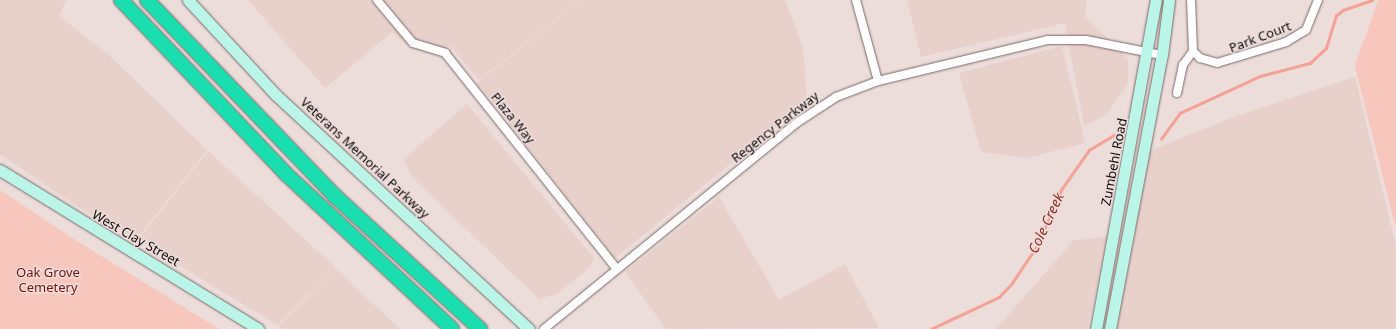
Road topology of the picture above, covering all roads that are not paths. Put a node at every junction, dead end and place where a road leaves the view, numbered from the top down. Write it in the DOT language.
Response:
graph roads {
  1 [pos="121,0"];
  2 [pos="146,0"];
  3 [pos="188,0"];
  4 [pos="378,0"];
  5 [pos="856,0"];
  6 [pos="1156,0"];
  7 [pos="1169,0"];
  8 [pos="1191,0"];
  9 [pos="1318,0"];
  10 [pos="1193,51"];
  11 [pos="1148,53"];
  12 [pos="1162,55"];
  13 [pos="878,81"];
  14 [pos="1177,93"];
  15 [pos="0,170"];
  16 [pos="1125,180"];
  17 [pos="1137,183"];
  18 [pos="617,269"];
  19 [pos="258,329"];
  20 [pos="452,329"];
  21 [pos="480,329"];
  22 [pos="529,329"];
  23 [pos="544,329"];
  24 [pos="1096,329"];
  25 [pos="1110,329"];
  1 -- 20 [label="highway"];
  2 -- 21 [label="highway"];
  3 -- 22 [label="main road, Veterans Memorial Parkway"];
  4 -- 18 [label="street, Plaza Way"];
  5 -- 13 [label="street"];
  6 -- 11 [label="main road, Zumbehl Road"];
  7 -- 12 [label="main road, Zumbehl Road"];
  8 -- 10 [label="street"];
  9 -- 10 [label="street, Park Court"];
  10 -- 14 [label="street"];
  11 -- 12 [label="street, Regency Parkway"];
  11 -- 13 [label="street, Regency Parkway"];
  11 -- 16 [label="main road, Zumbehl Road"];
  12 -- 17 [label="main road, Zumbehl Road"];
  13 -- 18 [label="street, Regency Parkway"];
  15 -- 19 [label="main road, West Clay Street"];
  16 -- 17 [label="main road"];
  16 -- 24 [label="main road, Zumbehl Road"];
  17 -- 25 [label="main road, Zumbehl Road"];
  18 -- 23 [label="street, Regency Parkway"];
}
